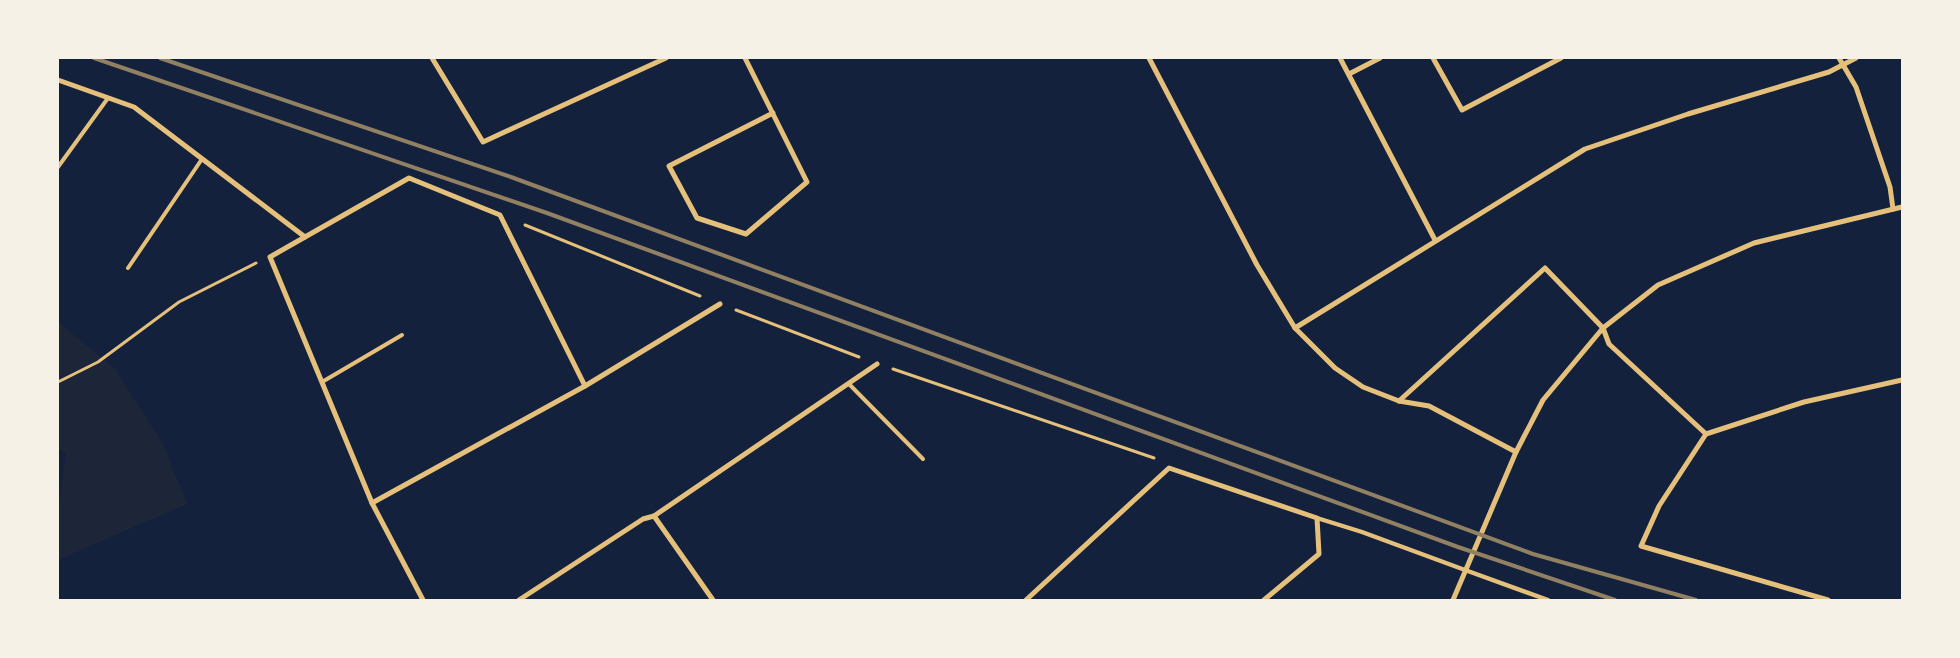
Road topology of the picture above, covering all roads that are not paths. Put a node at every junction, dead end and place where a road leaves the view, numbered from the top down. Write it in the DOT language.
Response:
graph roads {
  1 [pos="432,58"];
  2 [pos="666,58"];
  3 [pos="745,58"];
  4 [pos="1149,58"];
  5 [pos="1340,58"];
  6 [pos="1380,58"];
  7 [pos="1433,58"];
  8 [pos="1561,58"];
  9 [pos="1839,58"];
  10 [pos="1856,58"];
  11 [pos="1844,65"];
  12 [pos="1349,74"];
  13 [pos="58,80"];
  14 [pos="108,98"];
  15 [pos="773,113"];
  16 [pos="202,158"];
  17 [pos="58,167"];
  18 [pos="1902,207"];
  19 [pos="1893,209"];
  20 [pos="304,237"];
  21 [pos="1435,240"];
  22 [pos="128,268"];
  23 [pos="720,304"];
  24 [pos="1295,328"];
  25 [pos="1603,328"];
  26 [pos="402,335"];
  27 [pos="877,364"];
  28 [pos="1902,380"];
  29 [pos="322,382"];
  30 [pos="849,384"];
  31 [pos="585,386"];
  32 [pos="1399,402"];
  33 [pos="1706,434"];
  34 [pos="1516,452"];
  35 [pos="922,459"];
  36 [pos="372,503"];
  37 [pos="654,516"];
  38 [pos="1316,518"];
  39 [pos="1465,570"];
  40 [pos="423,600"];
  41 [pos="518,600"];
  42 [pos="713,600"];
  43 [pos="1026,600"];
  44 [pos="1264,600"];
  45 [pos="1453,600"];
  46 [pos="1548,600"];
  47 [pos="1828,600"];
  1 -- 2 [label="street"];
  3 -- 15 [label="street"];
  4 -- 24 [label="street"];
  5 -- 12 [label="street"];
  6 -- 12 [label="street"];
  7 -- 8 [label="street"];
  9 -- 11 [label="street"];
  10 -- 11 [label="street"];
  11 -- 19 [label="street"];
  11 -- 21 [label="street"];
  12 -- 21 [label="street"];
  13 -- 14 [label="street"];
  14 -- 16 [label="street"];
  14 -- 17 [label="lane"];
  15 -- 15 [label="street"];
  16 -- 20 [label="street"];
  16 -- 22 [label="lane"];
  18 -- 19 [label="street"];
  19 -- 25 [label="street"];
  20 -- 29 [label="street"];
  20 -- 31 [label="street"];
  21 -- 24 [label="street"];
  23 -- 31 [label="street"];
  24 -- 32 [label="street"];
  25 -- 32 [label="street"];
  25 -- 33 [label="street"];
  25 -- 34 [label="street"];
  26 -- 29 [label="lane"];
  27 -- 30 [label="street"];
  28 -- 33 [label="street"];
  29 -- 36 [label="street"];
  30 -- 35 [label="lane"];
  30 -- 37 [label="street"];
  31 -- 36 [label="street"];
  32 -- 34 [label="street"];
  33 -- 47 [label="street"];
  34 -- 39 [label="street"];
  36 -- 40 [label="street"];
  37 -- 41 [label="street"];
  37 -- 42 [label="street"];
  38 -- 39 [label="lane"];
  38 -- 43 [label="street"];
  38 -- 44 [label="street"];
  39 -- 45 [label="street"];
  39 -- 46 [label="street"];
}
